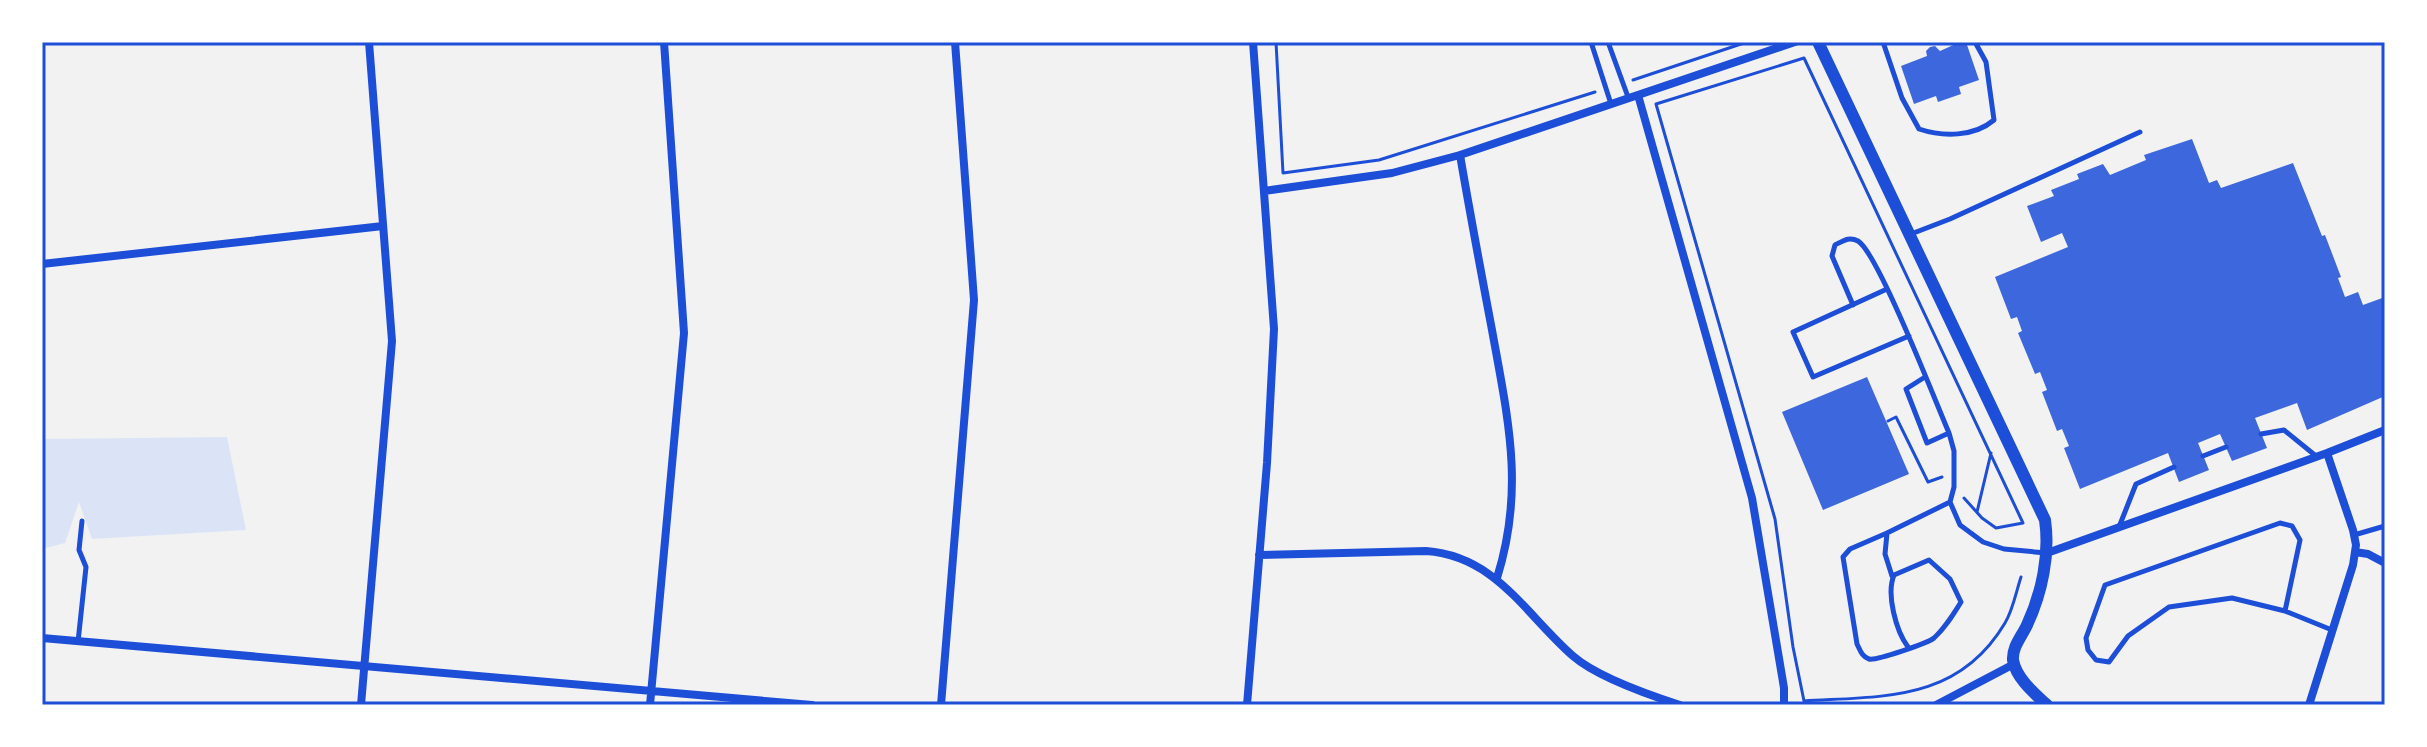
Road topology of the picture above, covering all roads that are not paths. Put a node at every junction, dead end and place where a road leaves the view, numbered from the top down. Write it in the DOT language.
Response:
graph roads {
  1 [pos="369,42"];
  2 [pos="664,42"];
  3 [pos="955,42"];
  4 [pos="1253,42"];
  5 [pos="1591,42"];
  6 [pos="1608,42"];
  7 [pos="1795,42"];
  8 [pos="1818,42"];
  9 [pos="1883,42"];
  10 [pos="1975,42"];
  11 [pos="1638,95"];
  12 [pos="1628,98"];
  13 [pos="1611,104"];
  14 [pos="2140,132"];
  15 [pos="1460,155"];
  16 [pos="1264,191"];
  17 [pos="383,226"];
  18 [pos="1910,234"];
  19 [pos="42,264"];
  20 [pos="1887,289"];
  21 [pos="1853,305"];
  22 [pos="1909,336"];
  23 [pos="1925,377"];
  24 [pos="2385,430"];
  25 [pos="1949,433"];
  26 [pos="2261,434"];
  27 [pos="2226,447"];
  28 [pos="2327,453"];
  29 [pos="2203,456"];
  30 [pos="2317,457"];
  31 [pos="2174,467"];
  32 [pos="1950,502"];
  33 [pos="82,521"];
  34 [pos="2385,526"];
  35 [pos="2119,527"];
  36 [pos="1887,533"];
  37 [pos="2354,535"];
  38 [pos="2355,552"];
  39 [pos="2047,553"];
  40 [pos="1259,555"];
  41 [pos="2385,563"];
  42 [pos="1497,578"];
  43 [pos="1893,578"];
  44 [pos="2285,611"];
  45 [pos="2332,630"];
  46 [pos="42,638"];
  47 [pos="78,642"];
  48 [pos="1908,647"];
  49 [pos="2014,664"];
  50 [pos="365,667"];
  51 [pos="651,691"];
  52 [pos="361,705"];
  53 [pos="650,705"];
  54 [pos="812,705"];
  55 [pos="941,705"];
  56 [pos="1247,705"];
  57 [pos="1680,705"];
  58 [pos="1784,705"];
  59 [pos="1936,705"];
  60 [pos="2047,705"];
  61 [pos="2309,705"];
  1 -- 17 [label="street"];
  2 -- 51 [label="street"];
  3 -- 55 [label="street"];
  4 -- 16 [label="street"];
  5 -- 13 [label="lane"];
  6 -- 12 [label="lane"];
  7 -- 11 [label="street"];
  8 -- 18 [label="street"];
  9 -- 10 [label="lane"];
  11 -- 12 [label="street"];
  11 -- 58 [label="street"];
  12 -- 13 [label="street"];
  13 -- 15 [label="street"];
  14 -- 18 [label="lane"];
  15 -- 16 [label="street"];
  15 -- 42 [label="street"];
  16 -- 40 [label="street"];
  17 -- 19 [label="street"];
  17 -- 50 [label="street"];
  18 -- 39 [label="street"];
  20 -- 21 [label="lane"];
  20 -- 21 [label="lane"];
  20 -- 22 [label="lane"];
  21 -- 22 [label="lane"];
  22 -- 23 [label="lane"];
  23 -- 25 [label="lane"];
  23 -- 25 [label="lane"];
  24 -- 28 [label="street"];
  25 -- 32 [label="lane"];
  26 -- 30 [label="lane"];
  27 -- 29 [label="lane"];
  28 -- 30 [label="street"];
  28 -- 37 [label="street"];
  30 -- 35 [label="street"];
  31 -- 35 [label="lane"];
  32 -- 36 [label="lane"];
  32 -- 39 [label="lane"];
  33 -- 47 [label="lane"];
  34 -- 37 [label="lane"];
  35 -- 39 [label="street"];
  36 -- 43 [label="lane"];
  36 -- 48 [label="lane"];
  37 -- 38 [label="street"];
  38 -- 41 [label="street"];
  38 -- 45 [label="street"];
  39 -- 49 [label="street"];
  40 -- 42 [label="street"];
  40 -- 56 [label="street"];
  42 -- 57 [label="street"];
  43 -- 48 [label="lane"];
  43 -- 48 [label="lane"];
  44 -- 44 [label="lane"];
  44 -- 45 [label="lane"];
  45 -- 61 [label="street"];
  46 -- 47 [label="street"];
  47 -- 50 [label="street"];
  49 -- 59 [label="street"];
  49 -- 60 [label="street"];
  50 -- 51 [label="street"];
  50 -- 52 [label="street"];
  51 -- 53 [label="street"];
  51 -- 54 [label="street"];
}
